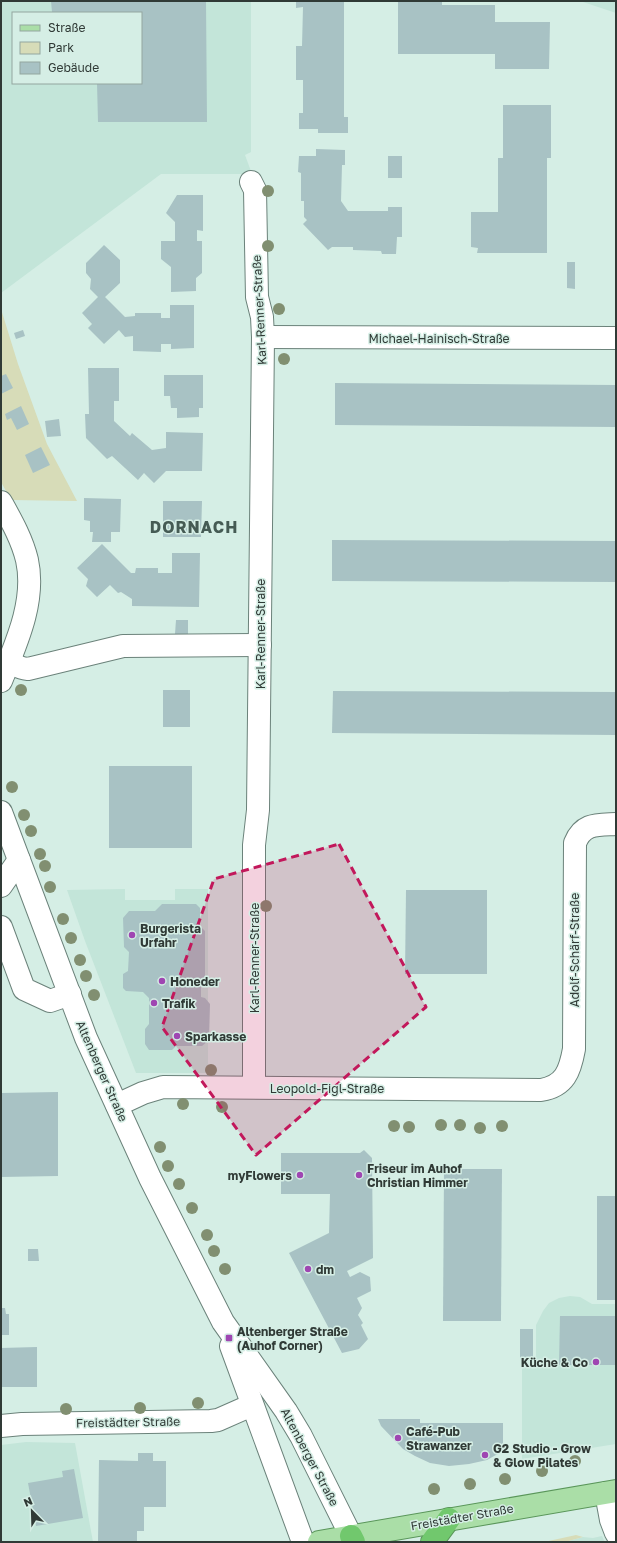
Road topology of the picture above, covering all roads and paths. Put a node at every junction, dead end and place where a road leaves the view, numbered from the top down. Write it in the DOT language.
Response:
graph roads {
  1 [pos="251,182"];
  2 [pos="262,337"];
  3 [pos="616,338"];
  4 [pos="1,502"];
  5 [pos="260,645"];
  6 [pos="10,658"];
  7 [pos="1,681"];
  8 [pos="1,812"];
  9 [pos="616,824"];
  10 [pos="10,863"];
  11 [pos="1,886"];
  12 [pos="1,927"];
  13 [pos="8,965"];
  14 [pos="70,994"];
  15 [pos="254,1087"];
  16 [pos="541,1090"];
  17 [pos="117,1105"];
  18 [pos="223,1322"];
  19 [pos="252,1405"];
  20 [pos="1,1426"];
  21 [pos="611,1492"];
  22 [pos="449,1519"];
  23 [pos="616,1533"];
  24 [pos="352,1539"];
  25 [pos="304,1542"];
  26 [pos="319,1542"];
  27 [pos="432,1542"];
  1 -- 2 [label="street, Karl-Renner-Straße"];
  2 -- 3 [label="street, Michael-Hainisch-Straße"];
  2 -- 5 [label="street, Karl-Renner-Straße"];
  4 -- 6 [label="street"];
  5 -- 6 [label="street"];
  5 -- 15 [label="street, Karl-Renner-Straße"];
  6 -- 7 [label="street"];
  8 -- 10 [label="street, Altenberger Straße"];
  9 -- 16 [label="street, Adolf-Schärf-Straße"];
  10 -- 11 [label="street"];
  10 -- 14 [label="street, Altenberger Straße"];
  12 -- 13 [label="street"];
  13 -- 14 [label="street"];
  14 -- 17 [label="street, Altenberger Straße"];
  15 -- 16 [label="street, Leopold-Figl-Straße"];
  15 -- 17 [label="street, Leopold-Figl-Straße"];
  17 -- 18 [label="street, Altenberger Straße"];
  18 -- 19 [label="street, Altenberger Straße"];
  18 -- 24 [label="street, Altenberger Straße"];
  19 -- 20 [label="street, Freistädter Straße"];
  19 -- 25 [label="street, Altenberger Straße"];
  21 -- 22 [label="main road, Freistädter Straße"];
  21 -- 23 [label="street, Freistädter Straße"];
  22 -- 24 [label="main road, Freistädter Straße"];
  22 -- 27 [label="highway"];
  24 -- 26 [label="main road, Freistädter Straße"];
}
